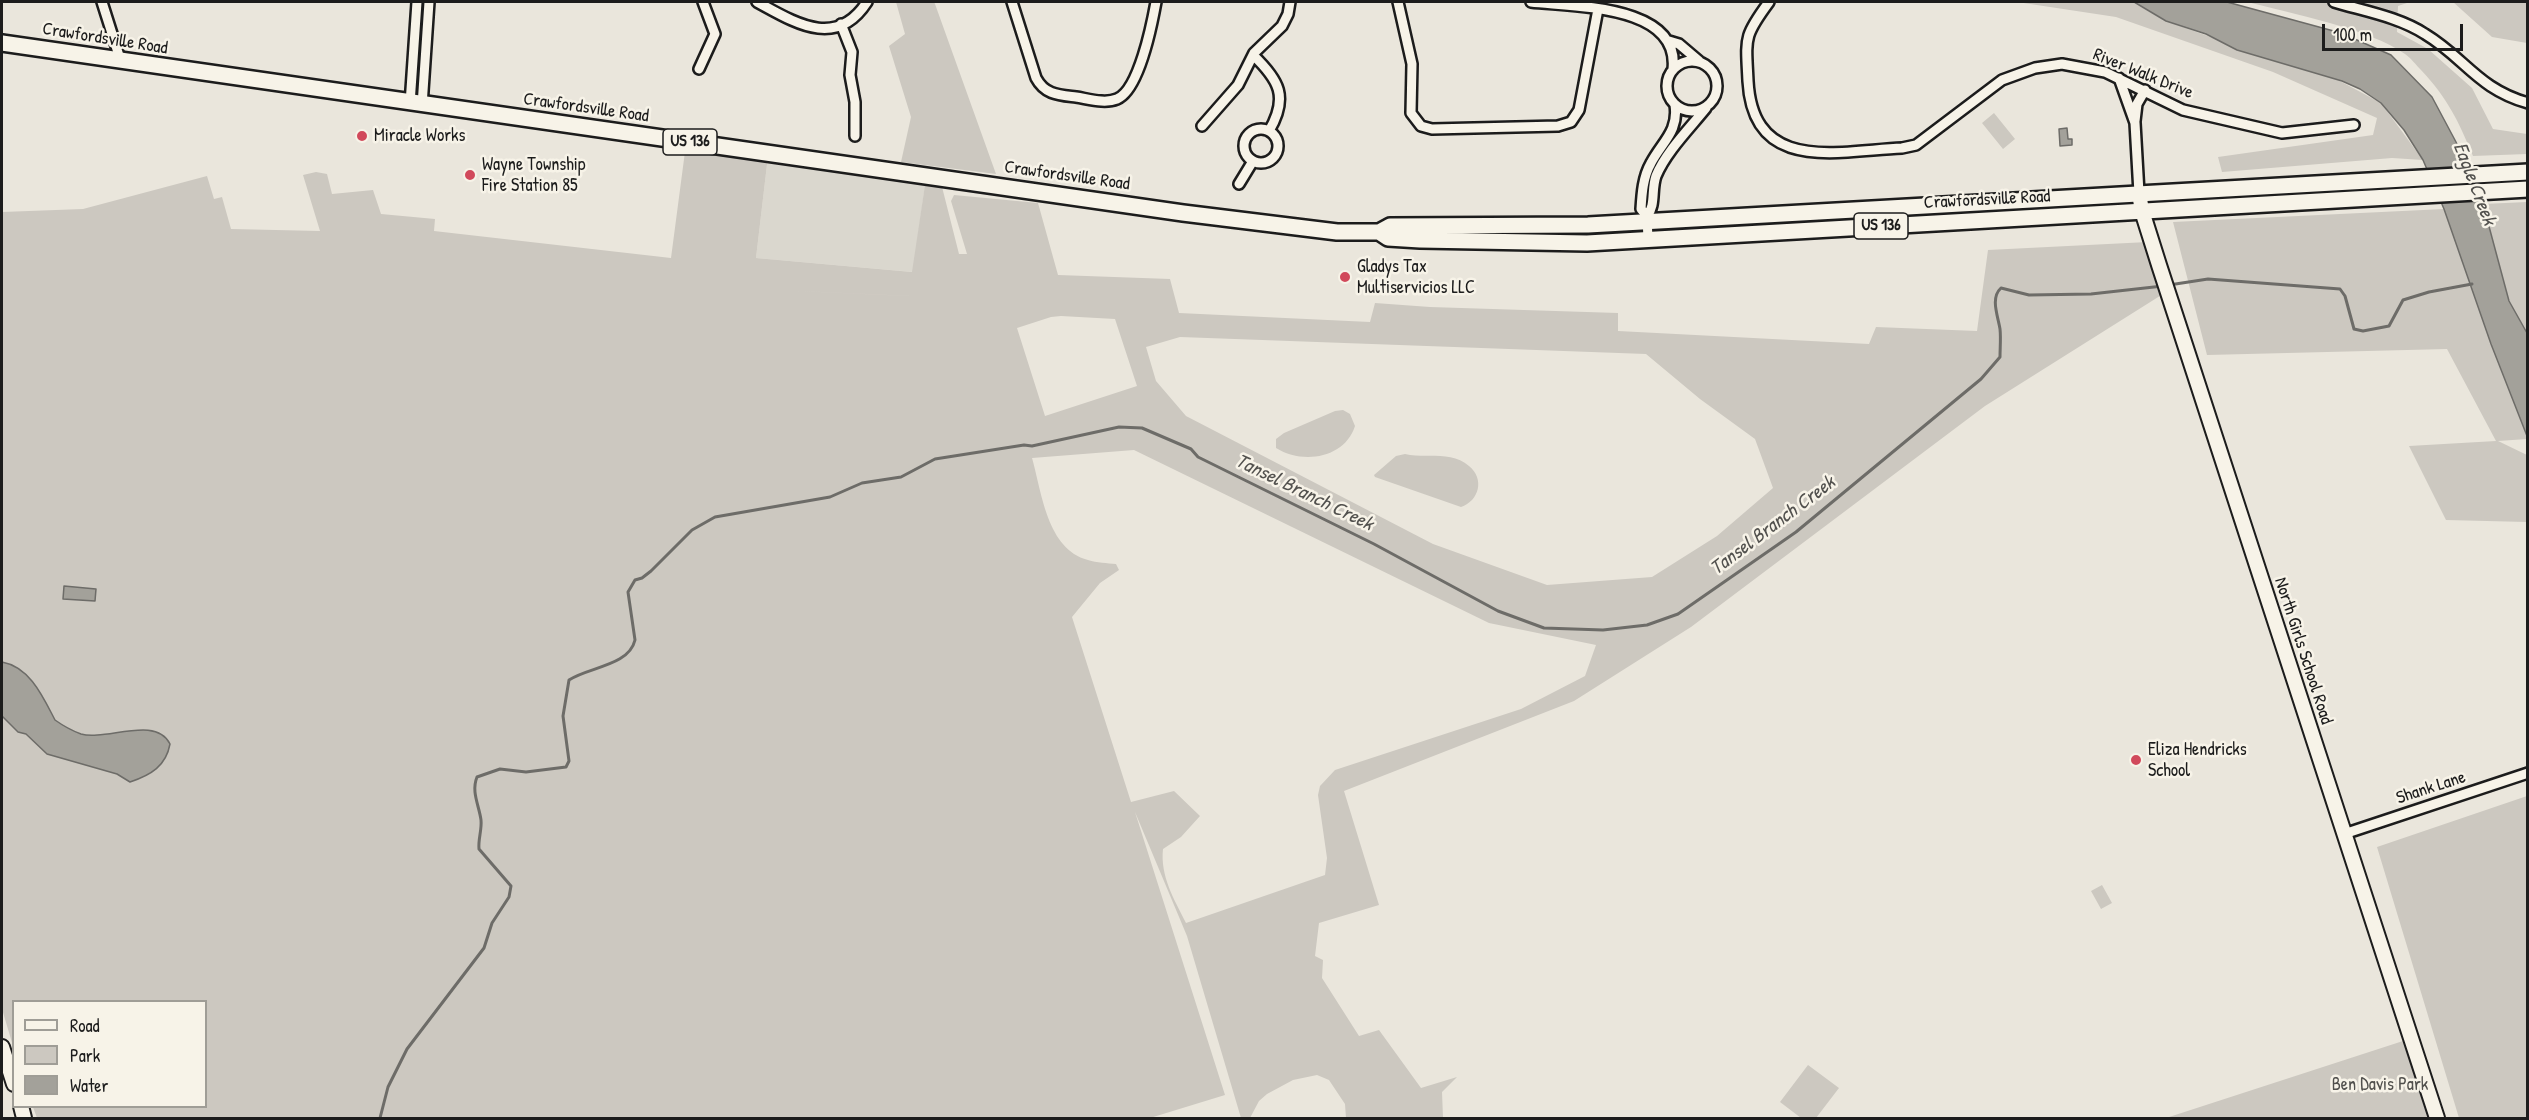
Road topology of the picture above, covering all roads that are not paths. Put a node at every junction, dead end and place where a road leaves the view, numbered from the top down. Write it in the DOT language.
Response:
graph roads {
  1 [pos="102,2"];
  2 [pos="417,2"];
  3 [pos="429,2"];
  4 [pos="704,2"];
  5 [pos="757,2"];
  6 [pos="867,2"];
  7 [pos="1012,2"];
  8 [pos="1156,2"];
  9 [pos="1290,2"];
  10 [pos="1398,2"];
  11 [pos="1531,2"];
  12 [pos="1769,2"];
  13 [pos="2334,2"];
  14 [pos="1598,9"];
  15 [pos="841,24"];
  16 [pos="1669,41"];
  17 [pos="2,43"];
  18 [pos="1253,55"];
  19 [pos="120,62"];
  20 [pos="1700,62"];
  21 [pos="699,69"];
  22 [pos="1673,69"];
  23 [pos="2119,78"];
  24 [pos="2145,90"];
  25 [pos="1710,102"];
  26 [pos="2528,103"];
  27 [pos="416,105"];
  28 [pos="1675,105"];
  29 [pos="2135,123"];
  30 [pos="2354,125"];
  31 [pos="1202,126"];
  32 [pos="1269,131"];
  33 [pos="855,136"];
  34 [pos="1253,161"];
  35 [pos="2528,172"];
  36 [pos="1239,184"];
  37 [pos="2528,189"];
  38 [pos="2139,193"];
  39 [pos="2142,211"];
  40 [pos="1647,219"];
  41 [pos="1379,232"];
  42 [pos="1648,240"];
  43 [pos="2528,773"];
  44 [pos="2344,834"];
  45 [pos="2,1047"];
  46 [pos="12,1078"];
  47 [pos="2437,1119"];
  1 -- 19 [label="street"];
  2 -- 27 [label="street"];
  3 -- 27 [label="street"];
  4 -- 21 [label="street"];
  5 -- 15 [label="street"];
  6 -- 15 [label="street"];
  7 -- 8 [label="street"];
  9 -- 18 [label="street"];
  10 -- 14 [label="street"];
  11 -- 14 [label="street"];
  12 -- 23 [label="street, River Walk Drive"];
  13 -- 26 [label="street"];
  14 -- 16 [label="street"];
  15 -- 33 [label="street"];
  16 -- 20 [label="street"];
  16 -- 22 [label="street"];
  17 -- 19 [label="main road, Crawfordsville Road / US 136"];
  18 -- 31 [label="street"];
  18 -- 32 [label="street"];
  19 -- 27 [label="main road, Crawfordsville Road / US 136"];
  20 -- 22 [label="street"];
  20 -- 25 [label="street"];
  22 -- 28 [label="street"];
  23 -- 24 [label="street, River Walk Drive"];
  23 -- 29 [label="street"];
  24 -- 29 [label="street"];
  24 -- 30 [label="street, River Walk Drive"];
  25 -- 28 [label="street"];
  25 -- 40 [label="street"];
  27 -- 41 [label="main road, Crawfordsville Road / US 136"];
  28 -- 40 [label="street"];
  29 -- 38 [label="street"];
  32 -- 34 [label="street"];
  32 -- 34 [label="street"];
  34 -- 36 [label="street"];
  35 -- 38 [label="main road, Crawfordsville Road / US 136"];
  37 -- 39 [label="main road, Crawfordsville Road / US 136"];
  38 -- 39 [label="main road, North Girls School Road"];
  38 -- 40 [label="main road, Crawfordsville Road / US 136"];
  39 -- 42 [label="main road, Crawfordsville Road / US 136"];
  39 -- 44 [label="main road, North Girls School Road"];
  40 -- 41 [label="main road, Crawfordsville Road / US 136"];
  40 -- 42 [label="street"];
  41 -- 42 [label="main road, Crawfordsville Road / US 136"];
  43 -- 44 [label="street, Shank Lane"];
  44 -- 47 [label="main road, North Girls School Road"];
  45 -- 46 [label="main road"];
}
